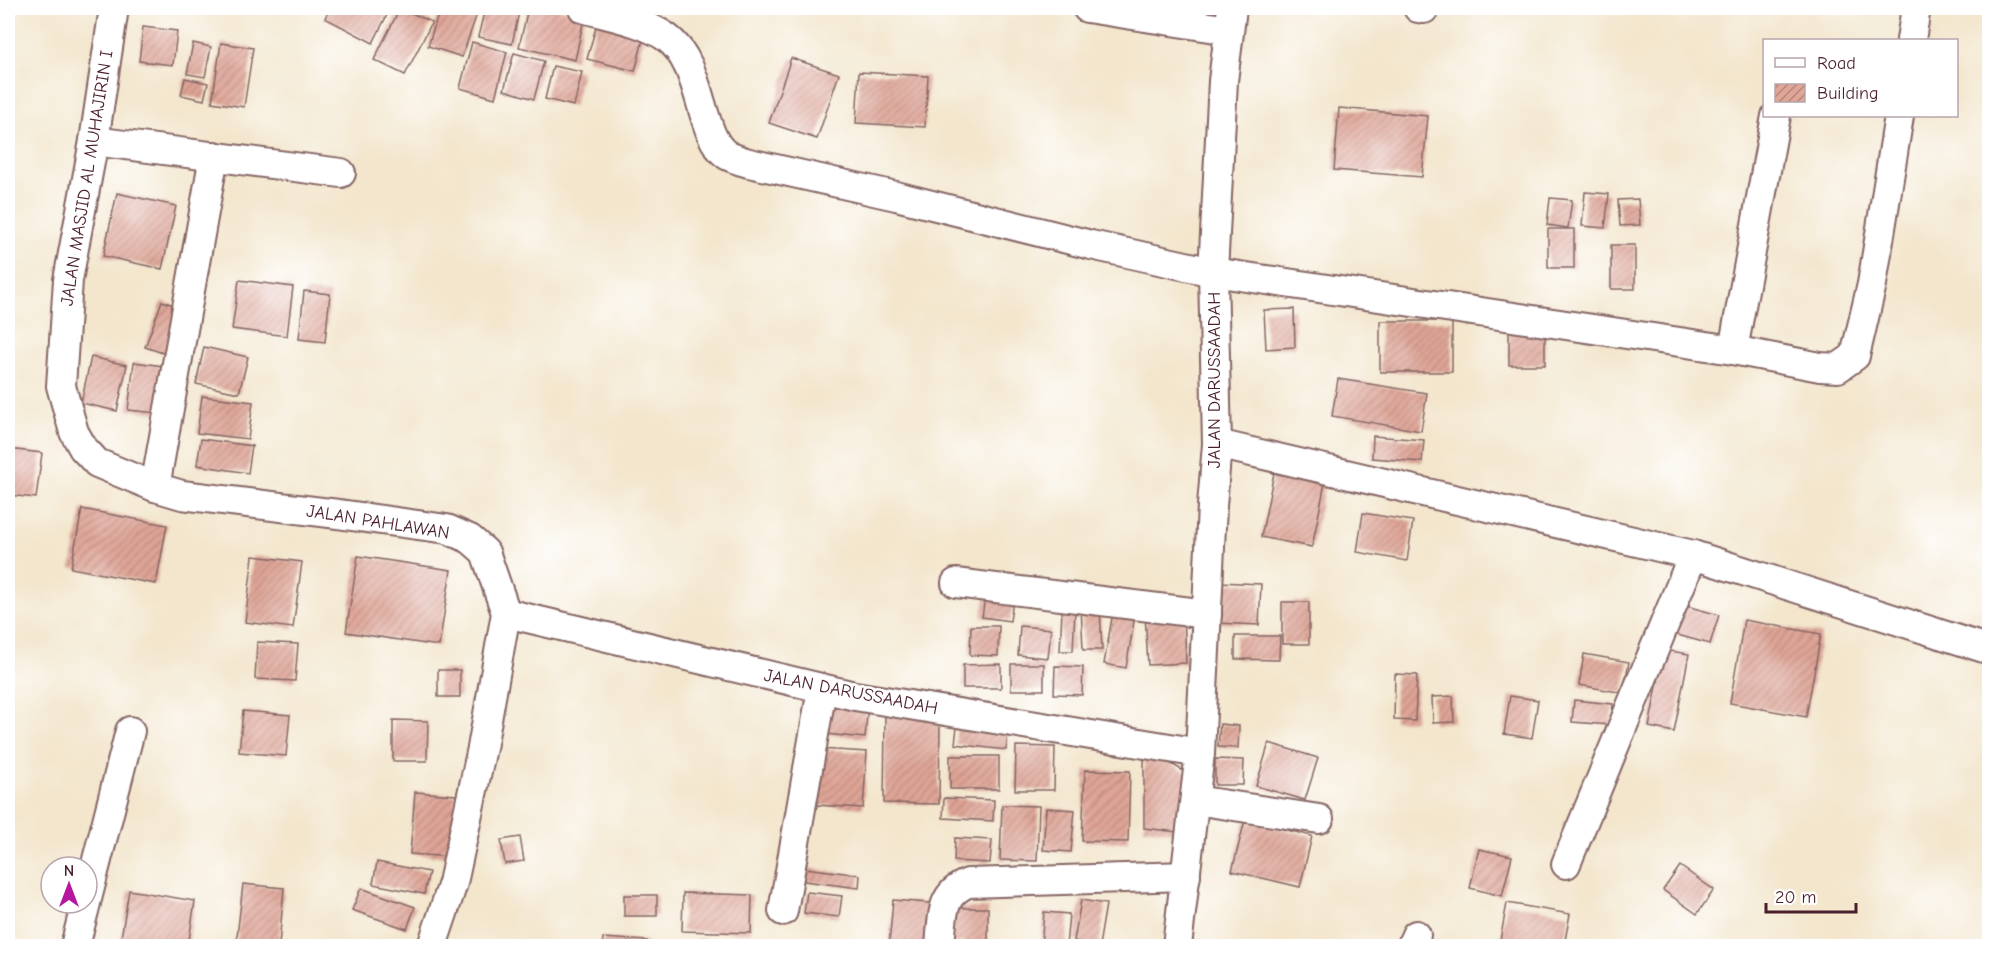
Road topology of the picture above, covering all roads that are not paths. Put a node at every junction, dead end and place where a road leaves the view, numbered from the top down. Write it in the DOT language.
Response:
graph roads {
  1 [pos="114,8"];
  2 [pos="583,8"];
  3 [pos="1087,8"];
  4 [pos="1916,8"];
  5 [pos="1230,19"];
  6 [pos="1911,39"];
  7 [pos="1776,117"];
  8 [pos="1899,117"];
  9 [pos="94,141"];
  10 [pos="214,156"];
  11 [pos="341,172"];
  12 [pos="1214,272"];
  13 [pos="1733,350"];
  14 [pos="62,386"];
  15 [pos="1217,444"];
  16 [pos="155,487"];
  17 [pos="1693,555"];
  18 [pos="956,583"];
  19 [pos="506,613"];
  20 [pos="1207,614"];
  21 [pos="1989,650"];
  22 [pos="822,689"];
  23 [pos="130,731"];
  24 [pos="1200,753"];
  25 [pos="1195,800"];
  26 [pos="1319,819"];
  27 [pos="99,855"];
  28 [pos="1566,864"];
  29 [pos="1186,876"];
  30 [pos="783,911"];
  31 [pos="83,915"];
  32 [pos="75,946"];
  33 [pos="432,946"];
  34 [pos="940,946"];
  35 [pos="1178,946"];
  1 -- 9 [label="street, JALAN MASJID AL MUHAJIRIN I"];
  2 -- 12 [label="street"];
  3 -- 5 [label="street"];
  4 -- 6 [label="street"];
  5 -- 12 [label="street, JALAN DARUSSAADAH"];
  7 -- 13 [label="street"];
  8 -- 13 [label="street"];
  9 -- 10 [label="street"];
  9 -- 14 [label="street, JALAN MASJID AL MUHAJIRIN I"];
  10 -- 11 [label="street"];
  10 -- 16 [label="street"];
  12 -- 13 [label="street"];
  12 -- 15 [label="street, JALAN DARUSSAADAH"];
  14 -- 16 [label="street, JALAN PAHLAWAN"];
  15 -- 17 [label="street"];
  15 -- 20 [label="street, JALAN DARUSSAADAH"];
  16 -- 19 [label="street, JALAN PAHLAWAN"];
  17 -- 21 [label="street"];
  17 -- 28 [label="street"];
  18 -- 20 [label="street"];
  19 -- 22 [label="street, JALAN DARUSSAADAH"];
  19 -- 33 [label="street, JALAN PAHLAWAN"];
  20 -- 24 [label="street, JALAN DARUSSAADAH"];
  22 -- 24 [label="street, JALAN DARUSSAADAH"];
  22 -- 30 [label="street"];
  23 -- 27 [label="street"];
  24 -- 25 [label="street, JALAN DARUSSAADAH"];
  25 -- 26 [label="street"];
  25 -- 29 [label="street, JALAN DARUSSAADAH"];
  29 -- 34 [label="street"];
  29 -- 35 [label="street, JALAN DARUSSAADAH"];
  31 -- 32 [label="street"];
}
